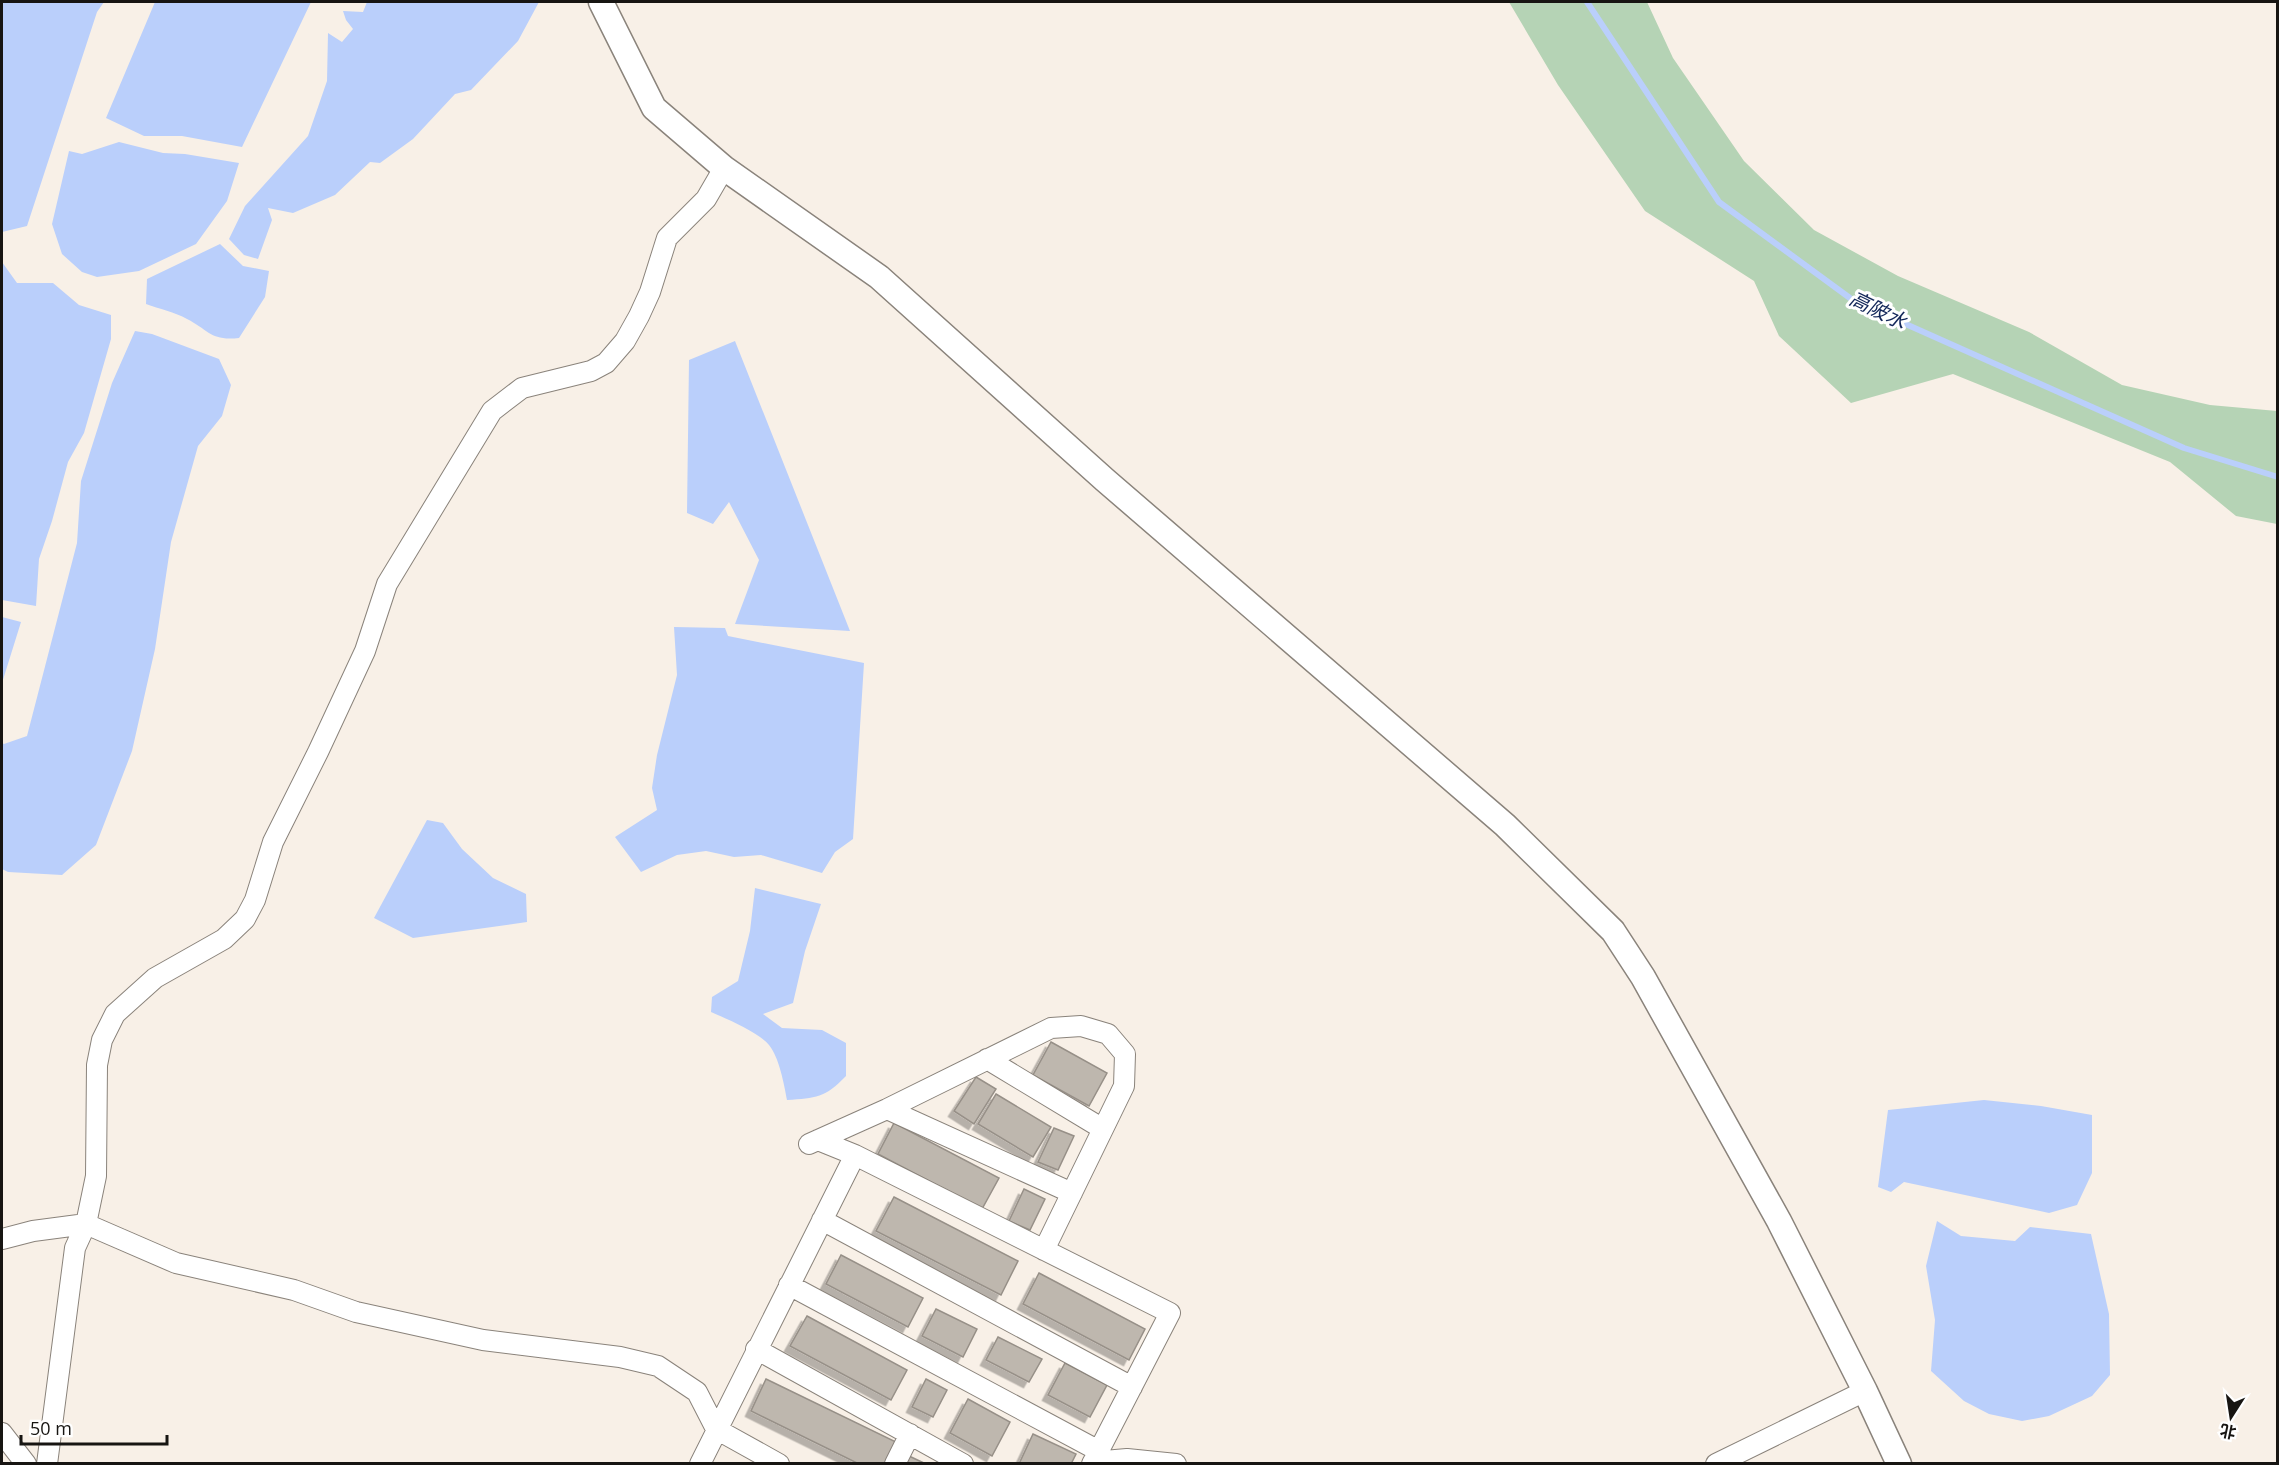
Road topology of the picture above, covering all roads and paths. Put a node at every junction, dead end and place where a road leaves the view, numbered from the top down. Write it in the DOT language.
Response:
graph roads {
  1 [pos="601,2"];
  2 [pos="724,168"];
  3 [pos="987,1059"];
  4 [pos="887,1109"];
  5 [pos="1103,1130"];
  6 [pos="855,1155"];
  7 [pos="1072,1192"];
  8 [pos="822,1220"];
  9 [pos="87,1224"];
  10 [pos="2,1239"];
  11 [pos="1044,1250"];
  12 [pos="789,1285"];
  13 [pos="756,1349"];
  14 [pos="1132,1387"];
  15 [pos="1865,1391"];
  16 [pos="716,1429"];
  17 [pos="2,1433"];
  18 [pos="910,1434"];
  19 [pos="1095,1459"];
  20 [pos="26,1464"];
  21 [pos="47,1464"];
  22 [pos="700,1464"];
  23 [pos="779,1464"];
  24 [pos="895,1464"];
  25 [pos="963,1464"];
  26 [pos="1176,1464"];
  27 [pos="1716,1464"];
  28 [pos="1899,1464"];
  1 -- 2 [label="street"];
  2 -- 9 [label="street"];
  2 -- 15 [label="street"];
  3 -- 4 [label="street"];
  3 -- 5 [label="street"];
  3 -- 5 [label="street"];
  4 -- 6 [label="street"];
  4 -- 7 [label="street"];
  5 -- 7 [label="street"];
  6 -- 8 [label="street"];
  6 -- 11 [label="street"];
  7 -- 11 [label="street"];
  8 -- 12 [label="street"];
  8 -- 14 [label="street"];
  9 -- 10 [label="street"];
  9 -- 16 [label="street"];
  9 -- 21 [label="street"];
  11 -- 14 [label="street"];
  12 -- 13 [label="street"];
  12 -- 19 [label="street"];
  13 -- 16 [label="street"];
  13 -- 18 [label="street"];
  14 -- 19 [label="street"];
  15 -- 27 [label="street"];
  15 -- 28 [label="street"];
  16 -- 22 [label="street"];
  16 -- 23 [label="street"];
  17 -- 20 [label="street"];
  18 -- 24 [label="street"];
  18 -- 25 [label="street"];
  19 -- 26 [label="street"];
}
